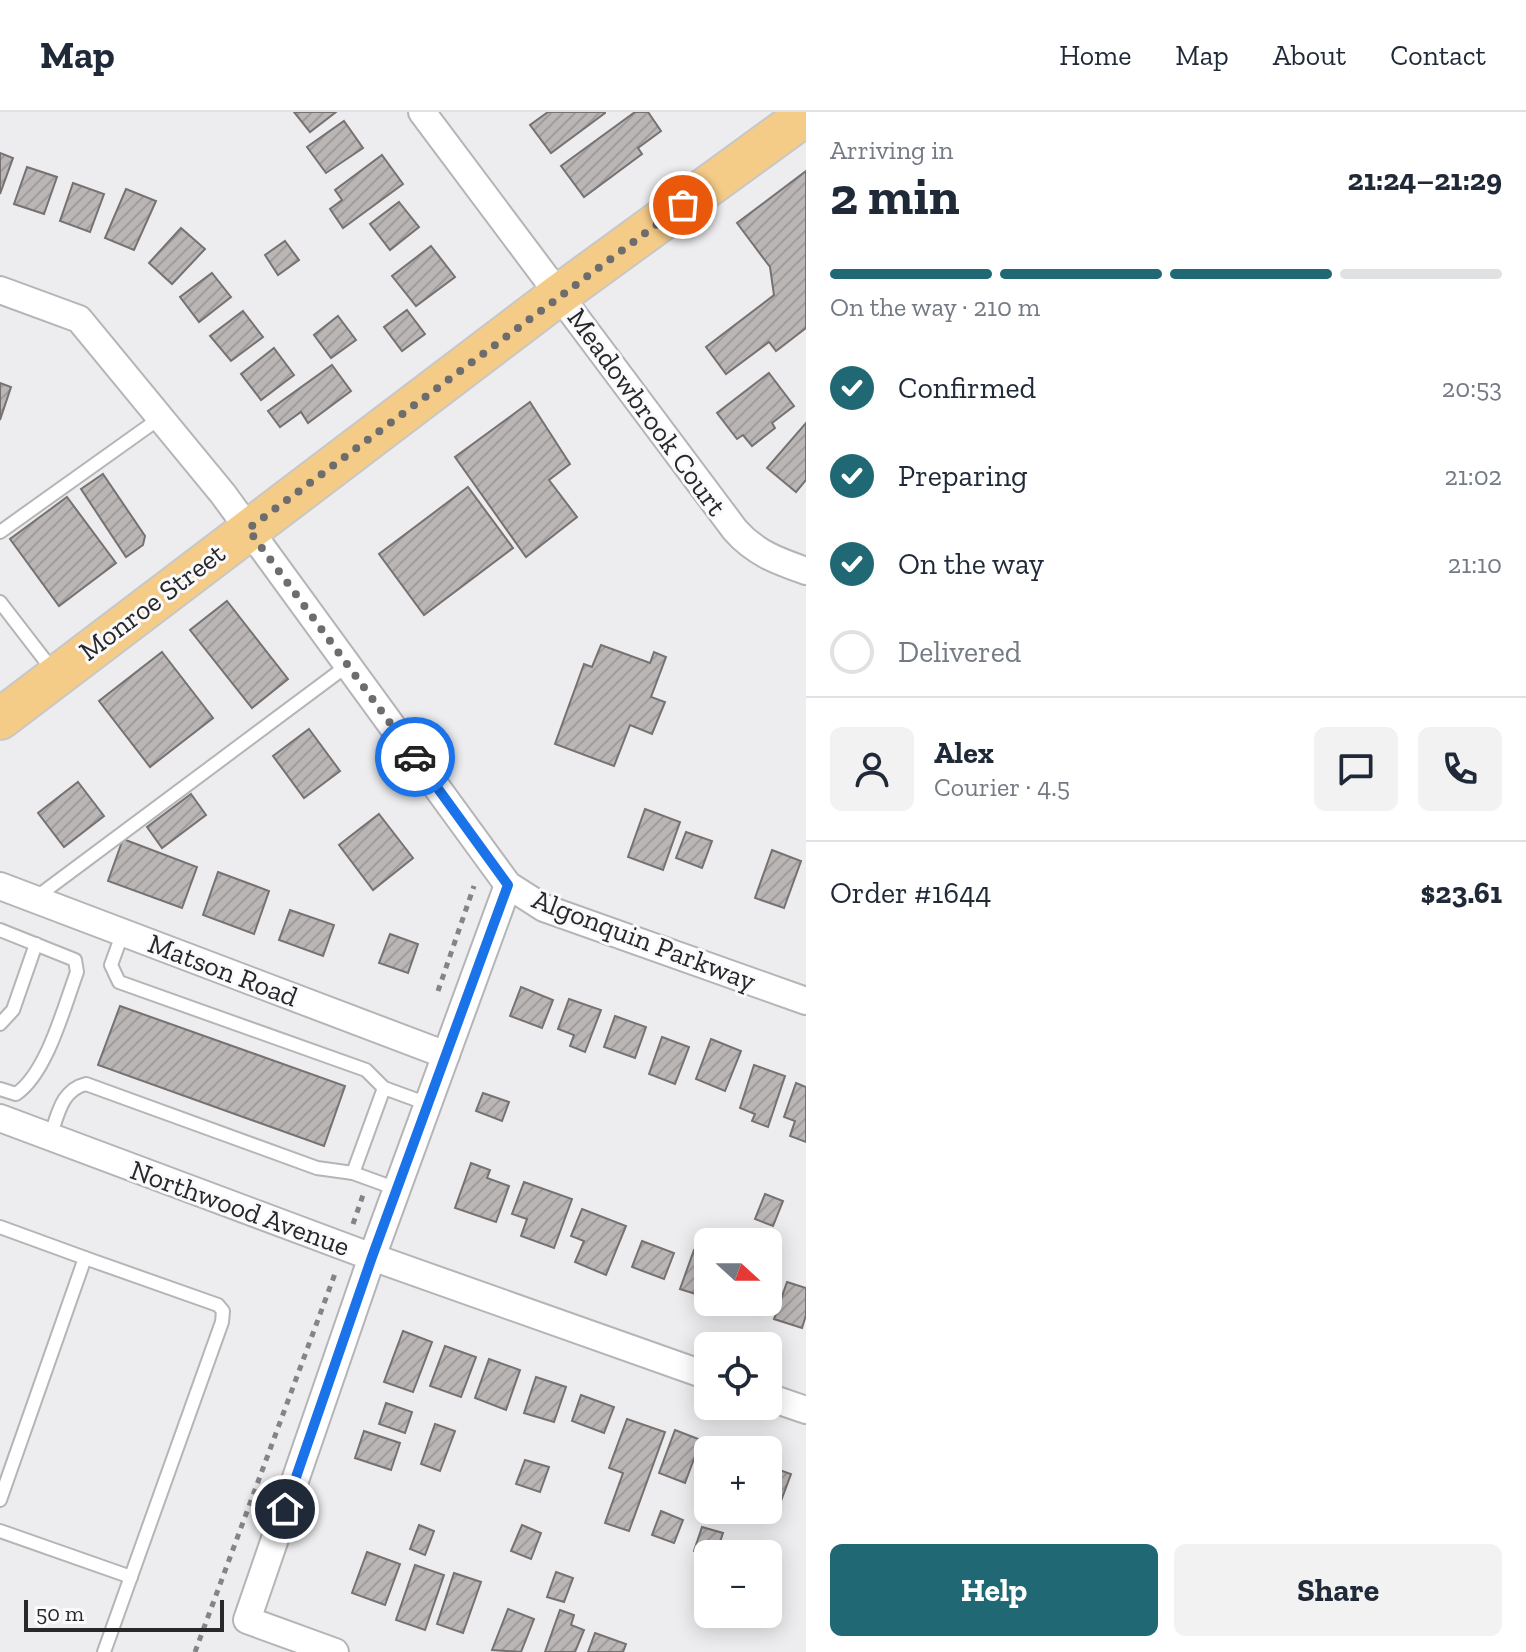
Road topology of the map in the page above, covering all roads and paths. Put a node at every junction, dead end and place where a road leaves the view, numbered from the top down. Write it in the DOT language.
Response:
graph roads {
  1 [pos="422,112"];
  2 [pos="806,115"];
  3 [pos="0,290"];
  4 [pos="560,294"];
  5 [pos="160,418"];
  6 [pos="248,529"];
  7 [pos="0,532"];
  8 [pos="806,571"];
  9 [pos="0,602"];
  10 [pos="348,665"];
  11 [pos="57,676"];
  12 [pos="0,719"];
  13 [pos="508,885"];
  14 [pos="0,886"];
  15 [pos="474,886"];
  16 [pos="34,899"];
  17 [pos="0,930"];
  18 [pos="123,932"];
  19 [pos="36,944"];
  20 [pos="438,992"];
  21 [pos="806,1001"];
  22 [pos="0,1024"];
  23 [pos="446,1055"];
  24 [pos="384,1088"];
  25 [pos="0,1089"];
  26 [pos="428,1104"];
  27 [pos="0,1118"];
  28 [pos="50,1137"];
  29 [pos="353,1173"];
  30 [pos="397,1189"];
  31 [pos="0,1227"];
  32 [pos="372,1257"];
  33 [pos="85,1258"];
  34 [pos="339,1262"];
  35 [pos="694,1371"];
  36 [pos="782,1402"];
  37 [pos="806,1410"];
  38 [pos="0,1500"];
  39 [pos="0,1531"];
  40 [pos="131,1577"];
  41 [pos="104,1652"];
  42 [pos="195,1652"];
  43 [pos="335,1652"];
  1 -- 4 [label="street, Meadowbrook Court"];
  2 -- 4 [label="main road, Monroe Street"];
  3 -- 5 [label="street, Algonquin Parkway"];
  4 -- 6 [label="main road, Monroe Street"];
  4 -- 8 [label="street, Meadowbrook Court"];
  5 -- 6 [label="street, Algonquin Parkway"];
  5 -- 7 [label="lane"];
  6 -- 10 [label="street, Algonquin Parkway"];
  6 -- 11 [label="main road, Monroe Street"];
  9 -- 11 [label="lane"];
  10 -- 13 [label="street, Algonquin Parkway"];
  10 -- 16 [label="lane"];
  11 -- 12 [label="main road, Monroe Street"];
  13 -- 21 [label="street, Algonquin Parkway"];
  13 -- 23 [label="street"];
  14 -- 16 [label="street, Matson Road"];
  15 -- 20 [label="path"];
  16 -- 18 [label="street, Matson Road"];
  17 -- 19 [label="lane"];
  18 -- 23 [label="street, Matson Road"];
  18 -- 24 [label="lane"];
  19 -- 22 [label="lane"];
  19 -- 25 [label="lane"];
  23 -- 26 [label="street"];
  24 -- 26 [label="lane"];
  24 -- 29 [label="lane"];
  26 -- 30 [label="street"];
  27 -- 28 [label="street, Northwood Avenue"];
  28 -- 29 [label="lane"];
  28 -- 32 [label="street, Northwood Avenue"];
  29 -- 30 [label="lane"];
  30 -- 32 [label="street"];
  31 -- 33 [label="lane"];
  32 -- 35 [label="street, Northwood Avenue"];
  32 -- 43 [label="street"];
  33 -- 38 [label="lane"];
  33 -- 40 [label="lane"];
  34 -- 42 [label="path"];
  36 -- 37 [label="street"];
  39 -- 40 [label="lane"];
  40 -- 41 [label="lane"];
}
